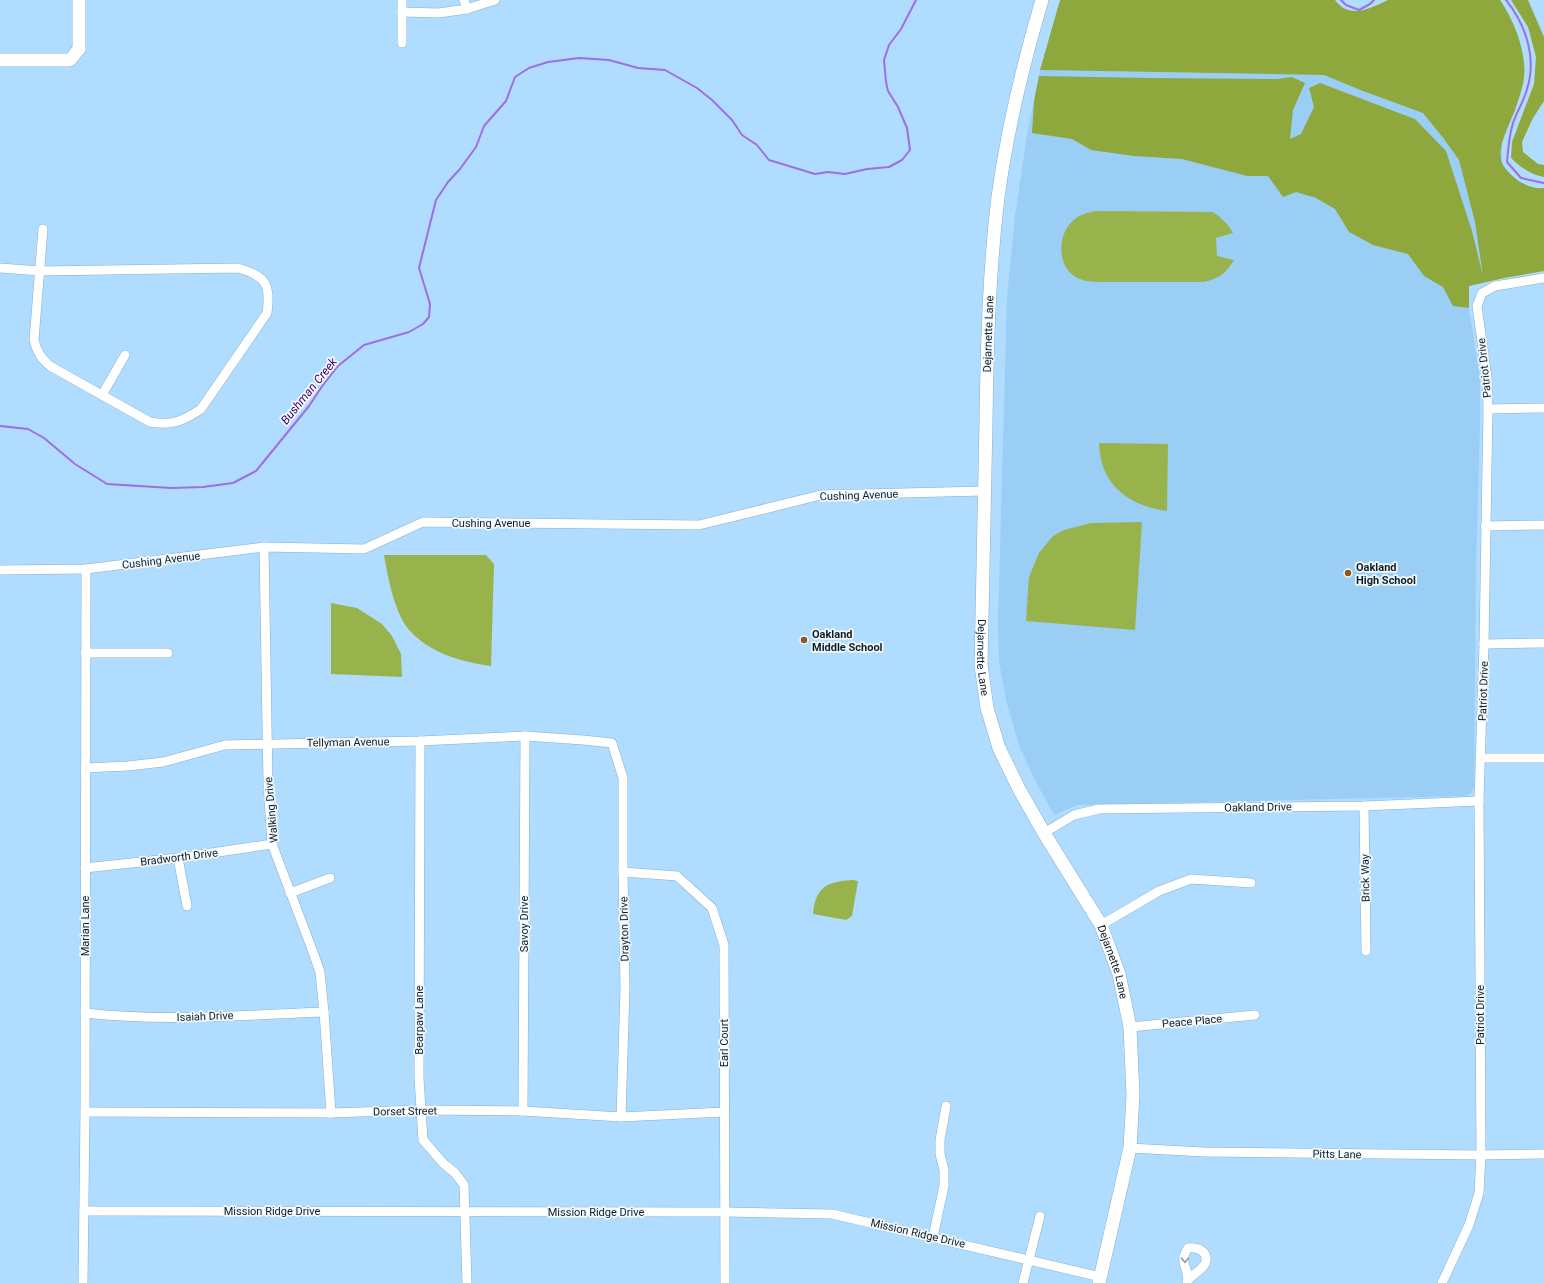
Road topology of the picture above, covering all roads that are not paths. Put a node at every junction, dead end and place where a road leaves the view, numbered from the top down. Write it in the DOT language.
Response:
graph roads {
  1 [pos="79,0"];
  2 [pos="402,0"];
  3 [pos="464,0"];
  4 [pos="495,0"];
  5 [pos="1042,0"];
  6 [pos="467,9"];
  7 [pos="402,12"];
  8 [pos="402,43"];
  9 [pos="0,60"];
  10 [pos="43,229"];
  11 [pos="0,268"];
  12 [pos="40,272"];
  13 [pos="1544,278"];
  14 [pos="125,355"];
  15 [pos="102,395"];
  16 [pos="1544,408"];
  17 [pos="1488,409"];
  18 [pos="984,491"];
  19 [pos="1544,525"];
  20 [pos="1485,526"];
  21 [pos="264,547"];
  22 [pos="86,569"];
  23 [pos="0,570"];
  24 [pos="1544,643"];
  25 [pos="1484,644"];
  26 [pos="85,653"];
  27 [pos="168,653"];
  28 [pos="525,736"];
  29 [pos="420,741"];
  30 [pos="612,743"];
  31 [pos="268,744"];
  32 [pos="1481,758"];
  33 [pos="1544,758"];
  34 [pos="85,768"];
  35 [pos="1479,801"];
  36 [pos="1364,806"];
  37 [pos="1044,834"];
  38 [pos="272,844"];
  39 [pos="178,858"];
  40 [pos="85,868"];
  41 [pos="623,872"];
  42 [pos="330,878"];
  43 [pos="1251,883"];
  44 [pos="290,893"];
  45 [pos="187,906"];
  46 [pos="1101,925"];
  47 [pos="1366,951"];
  48 [pos="324,1012"];
  49 [pos="85,1013"];
  50 [pos="1255,1015"];
  51 [pos="1130,1027"];
  52 [pos="946,1106"];
  53 [pos="421,1110"];
  54 [pos="523,1111"];
  55 [pos="85,1112"];
  56 [pos="724,1112"];
  57 [pos="330,1113"];
  58 [pos="621,1117"];
  59 [pos="1130,1148"];
  60 [pos="1544,1154"];
  61 [pos="1481,1156"];
  62 [pos="84,1211"];
  63 [pos="465,1212"];
  64 [pos="725,1212"];
  65 [pos="1040,1216"];
  66 [pos="933,1236"];
  67 [pos="1029,1260"];
  68 [pos="1100,1280"];
  69 [pos="83,1283"];
  70 [pos="467,1283"];
  71 [pos="725,1283"];
  72 [pos="1023,1283"];
  73 [pos="1442,1283"];
  1 -- 9 [label="main road"];
  2 -- 7 [label="street"];
  3 -- 6 [label="street"];
  4 -- 6 [label="street"];
  5 -- 18 [label="main road, Dejarnette Lane"];
  6 -- 7 [label="street"];
  7 -- 8 [label="street"];
  10 -- 12 [label="street"];
  11 -- 12 [label="street"];
  12 -- 15 [label="street"];
  12 -- 15 [label="street"];
  13 -- 17 [label="street, Patriot Drive"];
  14 -- 15 [label="street"];
  16 -- 17 [label="street"];
  17 -- 20 [label="street, Patriot Drive"];
  18 -- 21 [label="street, Cushing Avenue"];
  18 -- 37 [label="main road, Dejarnette Lane"];
  19 -- 20 [label="street"];
  20 -- 25 [label="street, Patriot Drive"];
  21 -- 22 [label="street, Cushing Avenue"];
  21 -- 31 [label="street, Walking Drive"];
  22 -- 23 [label="street, Cushing Avenue"];
  22 -- 26 [label="street, Marian Lane"];
  24 -- 25 [label="street"];
  25 -- 32 [label="street, Patriot Drive"];
  26 -- 27 [label="street"];
  26 -- 34 [label="street, Marian Lane"];
  28 -- 29 [label="street, Tellyman Avenue"];
  28 -- 30 [label="street, Tellyman Avenue"];
  28 -- 54 [label="street, Savoy Drive"];
  29 -- 31 [label="street, Tellyman Avenue"];
  29 -- 53 [label="street, Bearpaw Lane"];
  30 -- 41 [label="street, Drayton Drive"];
  31 -- 34 [label="street, Tellyman Avenue"];
  31 -- 38 [label="street, Walking Drive"];
  32 -- 33 [label="street"];
  32 -- 35 [label="street, Patriot Drive"];
  34 -- 40 [label="street, Marian Lane"];
  35 -- 36 [label="street, Oakland Drive"];
  35 -- 61 [label="street, Patriot Drive"];
  36 -- 37 [label="street, Oakland Drive"];
  36 -- 47 [label="street, Brick Way"];
  37 -- 46 [label="main road, Dejarnette Lane"];
  38 -- 39 [label="street, Bradworth Drive"];
  38 -- 44 [label="street, Walking Drive"];
  39 -- 40 [label="street, Bradworth Drive"];
  39 -- 45 [label="street"];
  40 -- 49 [label="street, Marian Lane"];
  41 -- 56 [label="street, Earl Court"];
  41 -- 58 [label="street, Drayton Drive"];
  42 -- 44 [label="street"];
  43 -- 46 [label="street"];
  44 -- 48 [label="street, Walking Drive"];
  46 -- 51 [label="main road, Dejarnette Lane"];
  48 -- 49 [label="street, Isaiah Drive"];
  48 -- 57 [label="street, Walking Drive"];
  49 -- 55 [label="street, Marian Lane"];
  50 -- 51 [label="street, Peace Place"];
  51 -- 59 [label="main road, Dejarnette Lane"];
  52 -- 66 [label="street"];
  53 -- 54 [label="street, Dorset Street"];
  53 -- 57 [label="street, Dorset Street"];
  53 -- 63 [label="street, Bearpaw Lane"];
  54 -- 58 [label="street, Dorset Street"];
  55 -- 57 [label="street, Dorset Street"];
  55 -- 62 [label="street, Marian Lane"];
  56 -- 58 [label="street, Dorset Street"];
  56 -- 64 [label="street, Earl Court"];
  59 -- 61 [label="street, Pitts Lane"];
  59 -- 68 [label="main road, Dejarnette Lane"];
  60 -- 61 [label="street, Pitts Lane"];
  61 -- 73 [label="street, Patriot Drive"];
  62 -- 63 [label="street, Mission Ridge Drive"];
  62 -- 69 [label="street, Marian Lane"];
  63 -- 64 [label="street, Mission Ridge Drive"];
  63 -- 70 [label="street, Bearpaw Lane"];
  64 -- 66 [label="street, Mission Ridge Drive"];
  64 -- 71 [label="street, Earl Court"];
  65 -- 67 [label="street"];
  66 -- 67 [label="street, Mission Ridge Drive"];
  67 -- 68 [label="street, Mission Ridge Drive"];
  67 -- 72 [label="street"];
}
